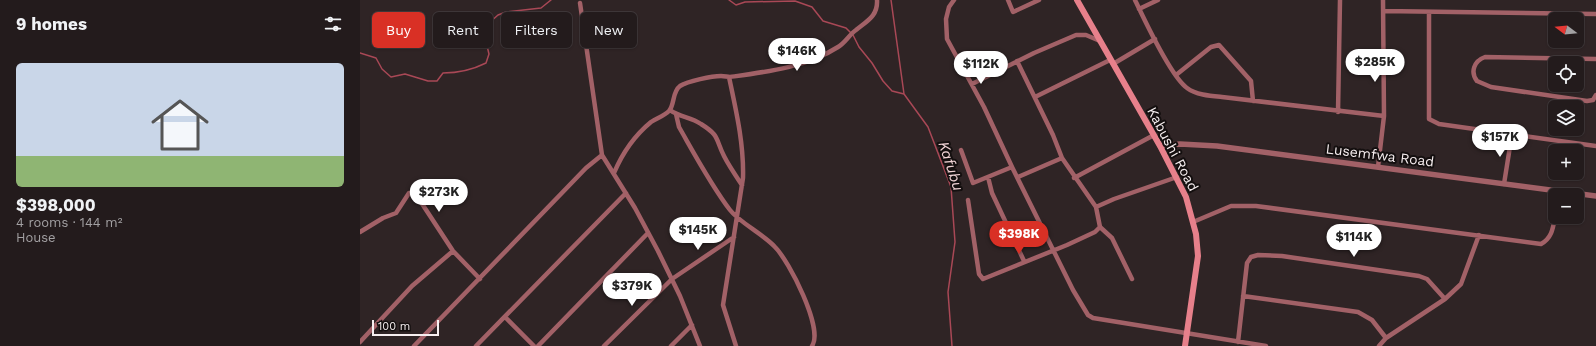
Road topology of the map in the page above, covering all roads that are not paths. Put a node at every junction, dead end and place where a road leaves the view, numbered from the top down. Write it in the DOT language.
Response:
graph roads {
  1 [pos="877,0"];
  2 [pos="954,0"];
  3 [pos="1008,0"];
  4 [pos="1039,0"];
  5 [pos="1077,0"];
  6 [pos="1135,0"];
  7 [pos="1158,0"];
  8 [pos="1340,0"];
  9 [pos="1383,0"];
  10 [pos="580,3"];
  11 [pos="1139,10"];
  12 [pos="1383,11"];
  13 [pos="1429,12"];
  14 [pos="1596,14"];
  15 [pos="1154,39"];
  16 [pos="1100,41"];
  17 [pos="1596,59"];
  18 [pos="1017,61"];
  19 [pos="1112,62"];
  20 [pos="1176,75"];
  21 [pos="729,77"];
  22 [pos="972,84"];
  23 [pos="1596,95"];
  24 [pos="1035,97"];
  25 [pos="1253,101"];
  26 [pos="670,110"];
  27 [pos="1338,112"];
  28 [pos="676,114"];
  29 [pos="1384,116"];
  30 [pos="1512,134"];
  31 [pos="1154,135"];
  32 [pos="1160,146"];
  33 [pos="1596,146"];
  34 [pos="961,150"];
  35 [pos="602,155"];
  36 [pos="1062,158"];
  37 [pos="1012,167"];
  38 [pos="1378,167"];
  39 [pos="614,174"];
  40 [pos="988,177"];
  41 [pos="1018,177"];
  42 [pos="1177,177"];
  43 [pos="1074,178"];
  44 [pos="1504,184"];
  45 [pos="742,185"];
  46 [pos="1548,191"];
  47 [pos="626,193"];
  48 [pos="1584,195"];
  49 [pos="1596,196"];
  50 [pos="968,200"];
  51 [pos="1096,207"];
  52 [pos="738,218"];
  53 [pos="1193,222"];
  54 [pos="1554,224"];
  55 [pos="1100,227"];
  56 [pos="360,232"];
  57 [pos="647,234"];
  58 [pos="1479,235"];
  59 [pos="734,237"];
  60 [pos="1055,249"];
  61 [pos="453,251"];
  62 [pos="1024,261"];
  63 [pos="480,279"];
  64 [pos="672,279"];
  65 [pos="1132,279"];
  66 [pos="1243,296"];
  67 [pos="1445,299"];
  68 [pos="505,317"];
  69 [pos="692,325"];
  70 [pos="1187,334"];
  71 [pos="1386,338"];
  72 [pos="360,342"];
  73 [pos="1238,342"];
  74 [pos="414,346"];
  75 [pos="476,346"];
  76 [pos="534,346"];
  77 [pos="538,346"];
  78 [pos="604,346"];
  79 [pos="671,346"];
  80 [pos="700,346"];
  81 [pos="736,346"];
  82 [pos="812,346"];
  83 [pos="1185,346"];
  84 [pos="1266,346"];
  85 [pos="1379,346"];
  1 -- 21 [label="street"];
  2 -- 22 [label="street"];
  3 -- 4 [label="street"];
  5 -- 16 [label="main road, Kabushi Road"];
  6 -- 11 [label="street"];
  7 -- 11 [label="street"];
  8 -- 27 [label="street"];
  9 -- 12 [label="street"];
  10 -- 35 [label="street"];
  11 -- 15 [label="street"];
  12 -- 13 [label="street"];
  12 -- 29 [label="street"];
  13 -- 14 [label="street"];
  13 -- 30 [label="street"];
  15 -- 19 [label="street"];
  15 -- 20 [label="street"];
  16 -- 18 [label="street"];
  16 -- 19 [label="main road, Kabushi Road"];
  17 -- 23 [label="street"];
  18 -- 22 [label="street"];
  18 -- 24 [label="street"];
  19 -- 24 [label="street"];
  19 -- 31 [label="main road, Kabushi Road"];
  20 -- 25 [label="street"];
  20 -- 25 [label="street"];
  21 -- 26 [label="street"];
  21 -- 45 [label="street"];
  22 -- 37 [label="street"];
  24 -- 36 [label="street"];
  25 -- 27 [label="street"];
  26 -- 28 [label="street"];
  26 -- 39 [label="street"];
  27 -- 29 [label="street"];
  28 -- 45 [label="street"];
  28 -- 52 [label="street"];
  29 -- 38 [label="street"];
  30 -- 33 [label="street"];
  30 -- 44 [label="street"];
  31 -- 32 [label="main road, Kabushi Road"];
  31 -- 43 [label="street"];
  32 -- 38 [label="street, Lusemfwa Road"];
  32 -- 42 [label="main road, Kabushi Road"];
  34 -- 40 [label="street"];
  35 -- 39 [label="street"];
  35 -- 63 [label="street"];
  36 -- 41 [label="street"];
  36 -- 43 [label="street"];
  37 -- 40 [label="street"];
  37 -- 41 [label="street"];
  38 -- 44 [label="street, Lusemfwa Road"];
  39 -- 47 [label="street"];
  40 -- 62 [label="street"];
  41 -- 60 [label="street"];
  42 -- 51 [label="street"];
  42 -- 53 [label="main road, Kabushi Road"];
  43 -- 51 [label="street"];
  44 -- 46 [label="street, Lusemfwa Road"];
  45 -- 52 [label="street"];
  47 -- 57 [label="street"];
  47 -- 68 [label="street"];
  48 -- 49 [label="street, Lusemfwa Road"];
  50 -- 62 [label="street"];
  51 -- 55 [label="street"];
  52 -- 59 [label="street"];
  52 -- 82 [label="street"];
  53 -- 58 [label="street"];
  53 -- 70 [label="main road, Kabushi Road"];
  54 -- 58 [label="street"];
  55 -- 60 [label="street"];
  55 -- 65 [label="street"];
  56 -- 61 [label="street"];
  57 -- 64 [label="street"];
  57 -- 77 [label="street"];
  58 -- 67 [label="street"];
  59 -- 64 [label="street"];
  59 -- 81 [label="street"];
  60 -- 62 [label="street"];
  60 -- 70 [label="street"];
  61 -- 63 [label="street"];
  61 -- 72 [label="street"];
  63 -- 74 [label="street"];
  64 -- 69 [label="street"];
  64 -- 78 [label="street"];
  66 -- 67 [label="street"];
  66 -- 71 [label="street"];
  66 -- 73 [label="street"];
  67 -- 71 [label="street"];
  68 -- 75 [label="street"];
  68 -- 76 [label="street"];
  69 -- 79 [label="street"];
  69 -- 80 [label="street"];
  70 -- 73 [label="street"];
  70 -- 83 [label="main road, Kabushi Road"];
  71 -- 85 [label="street"];
  73 -- 84 [label="street"];
}
